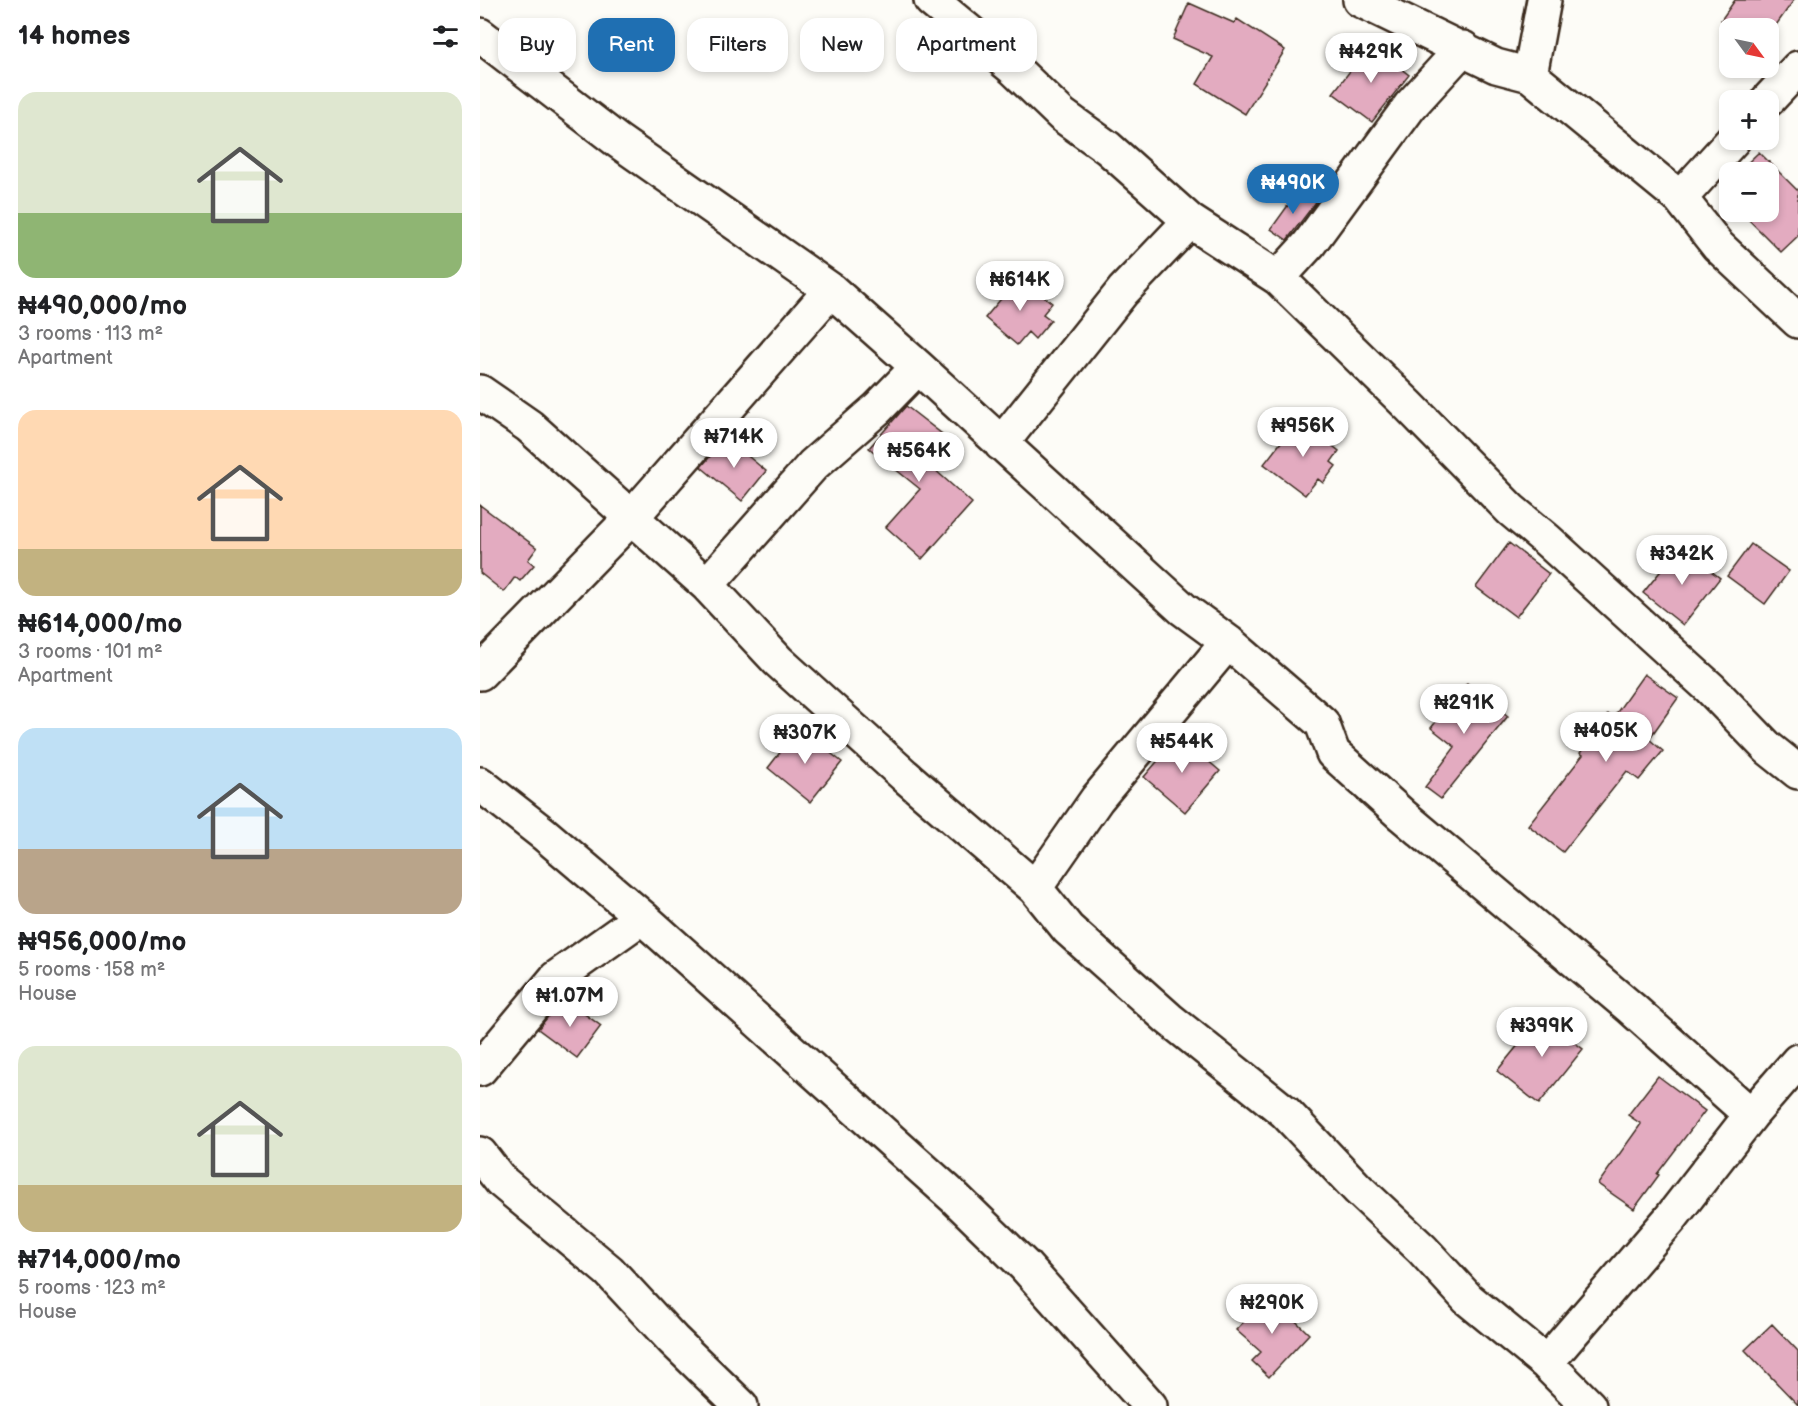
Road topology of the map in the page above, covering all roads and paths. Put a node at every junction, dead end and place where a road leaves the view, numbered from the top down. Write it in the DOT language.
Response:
graph roads {
  1 [pos="931,0"];
  2 [pos="1360,0"];
  3 [pos="1544,0"];
  4 [pos="480,35"];
  5 [pos="1463,48"];
  6 [pos="1798,68"];
  7 [pos="1530,75"];
  8 [pos="1777,90"];
  9 [pos="1724,150"];
  10 [pos="1680,198"];
  11 [pos="1190,221"];
  12 [pos="1278,278"];
  13 [pos="831,290"];
  14 [pos="1798,321"];
  15 [pos="918,367"];
  16 [pos="480,392"];
  17 [pos="1001,444"];
  18 [pos="631,518"];
  19 [pos="707,585"];
  20 [pos="1228,642"];
  21 [pos="480,673"];
  22 [pos="1798,772"];
  23 [pos="480,784"];
  24 [pos="1035,888"];
  25 [pos="642,917"];
  26 [pos="1798,1061"];
  27 [pos="480,1069"];
  28 [pos="1751,1115"];
  29 [pos="480,1154"];
  30 [pos="1546,1363"];
  31 [pos="741,1406"];
  32 [pos="1150,1406"];
  33 [pos="1589,1406"];
  1 -- 11 [label="street"];
  2 -- 5 [label="street"];
  3 -- 7 [label="street"];
  4 -- 13 [label="street"];
  5 -- 7 [label="street"];
  5 -- 12 [label="street"];
  6 -- 8 [label="street"];
  7 -- 10 [label="street"];
  9 -- 10 [label="street"];
  10 -- 14 [label="street"];
  11 -- 12 [label="street"];
  11 -- 17 [label="street"];
  12 -- 22 [label="street"];
  13 -- 15 [label="street"];
  13 -- 18 [label="street"];
  15 -- 17 [label="street"];
  15 -- 19 [label="street"];
  16 -- 18 [label="street"];
  17 -- 20 [label="street"];
  18 -- 19 [label="street"];
  18 -- 21 [label="street"];
  19 -- 24 [label="street"];
  20 -- 24 [label="street"];
  20 -- 28 [label="street"];
  23 -- 25 [label="street"];
  24 -- 30 [label="street"];
  25 -- 27 [label="street"];
  25 -- 32 [label="street"];
  26 -- 28 [label="street"];
  28 -- 30 [label="street"];
  29 -- 31 [label="street"];
  30 -- 33 [label="street"];
}
